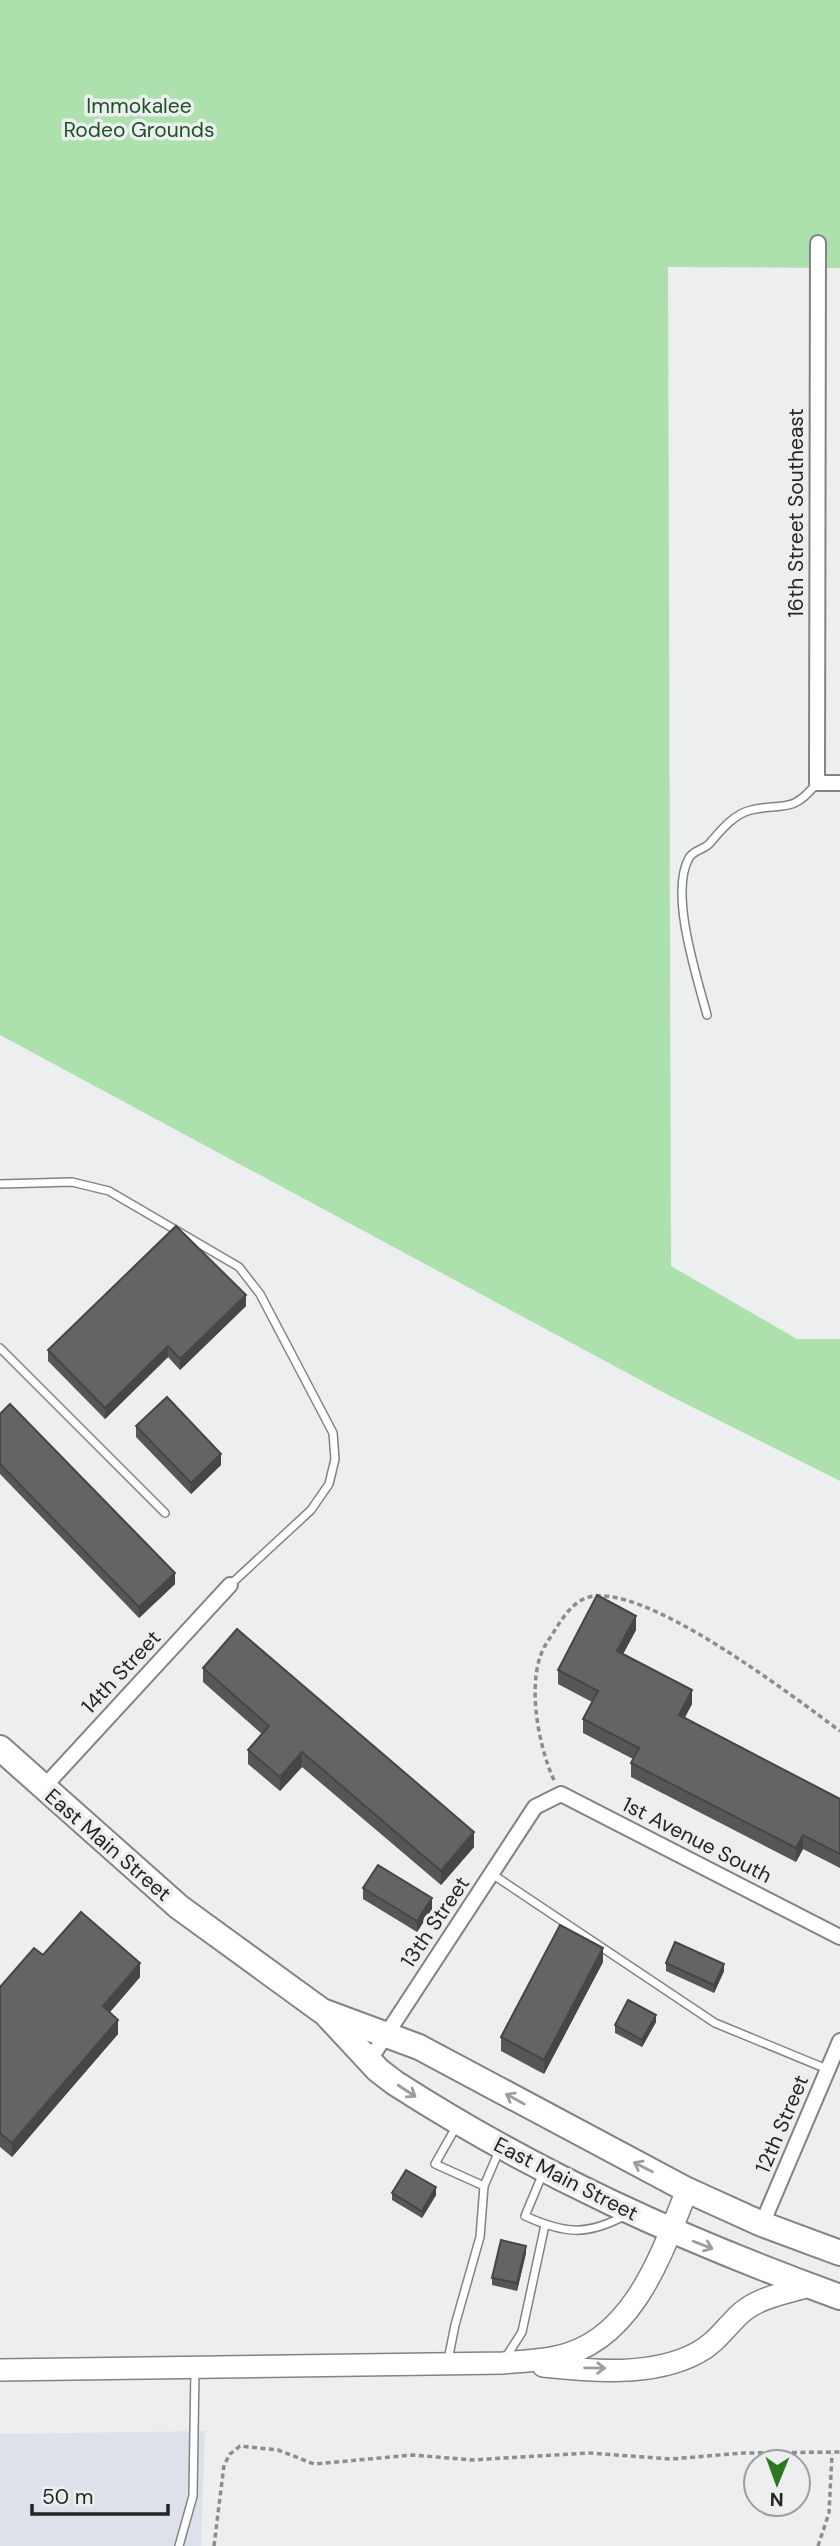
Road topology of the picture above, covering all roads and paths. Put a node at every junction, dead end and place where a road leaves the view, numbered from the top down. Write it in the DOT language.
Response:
graph roads {
  1 [pos="818,243"];
  2 [pos="817,783"];
  3 [pos="840,783"];
  4 [pos="707,1014"];
  5 [pos="0,1184"];
  6 [pos="0,1348"];
  7 [pos="165,1513"];
  8 [pos="230,1585"];
  9 [pos="840,1731"];
  10 [pos="0,1748"];
  11 [pos="43,1788"];
  12 [pos="561,1794"];
  13 [pos="492,1874"];
  14 [pos="840,1937"];
  15 [pos="322,2011"];
  16 [pos="386,2033"];
  17 [pos="840,2041"];
  18 [pos="369,2061"];
  19 [pos="828,2070"];
  20 [pos="458,2122"];
  21 [pos="500,2147"];
  22 [pos="543,2171"];
  23 [pos="484,2186"];
  24 [pos="687,2190"];
  25 [pos="629,2213"];
  26 [pos="762,2224"];
  27 [pos="545,2225"];
  28 [pos="671,2232"];
  29 [pos="840,2253"];
  30 [pos="809,2286"];
  31 [pos="840,2297"];
  32 [pos="503,2363"];
  33 [pos="448,2364"];
  34 [pos="195,2367"];
  35 [pos="0,2370"];
  36 [pos="840,2452"];
  37 [pos="832,2454"];
  38 [pos="179,2546"];
  39 [pos="214,2546"];
  40 [pos="818,2546"];
  1 -- 2 [label="street, 16th Street Southeast"];
  2 -- 3 [label="street"];
  2 -- 4 [label="lane"];
  5 -- 8 [label="lane"];
  6 -- 7 [label="lane"];
  8 -- 11 [label="street, 14th Street"];
  9 -- 12 [label="path"];
  10 -- 11 [label="highway, East Main Street"];
  11 -- 15 [label="highway, East Main Street"];
  12 -- 13 [label="street, 13th Street"];
  12 -- 14 [label="street, 1st Avenue South"];
  13 -- 16 [label="street, 13th Street"];
  13 -- 19 [label="lane"];
  15 -- 16 [label="highway, East Main Street"];
  15 -- 18 [label="highway, East Main Street"];
  16 -- 18 [label="street, 13th Street"];
  24 -- 16 [label="highway, East Main Street, one-way"];
  17 -- 19 [label="street, 12th Street"];
  18 -- 20 [label="highway, East Main Street, one-way"];
  19 -- 26 [label="street, 12th Street"];
  20 -- 21 [label="highway, East Main Street"];
  20 -- 23 [label="lane"];
  21 -- 22 [label="highway, East Main Street"];
  21 -- 23 [label="lane"];
  22 -- 25 [label="highway, East Main Street"];
  22 -- 27 [label="lane"];
  23 -- 33 [label="lane"];
  24 -- 26 [label="highway, East Main Street"];
  24 -- 28 [label="main road"];
  25 -- 27 [label="lane"];
  25 -- 28 [label="highway, East Main Street"];
  26 -- 29 [label="highway, East Main Street"];
  27 -- 32 [label="lane"];
  28 -- 30 [label="highway, East Main Street, one-way"];
  28 -- 32 [label="main road"];
  30 -- 31 [label="highway, East Main Street"];
  32 -- 30 [label="main road, one-way"];
  32 -- 33 [label="main road"];
  33 -- 34 [label="main road"];
  34 -- 35 [label="main road"];
  34 -- 38 [label="lane"];
  36 -- 37 [label="path"];
  37 -- 39 [label="path"];
  37 -- 40 [label="path"];
}
